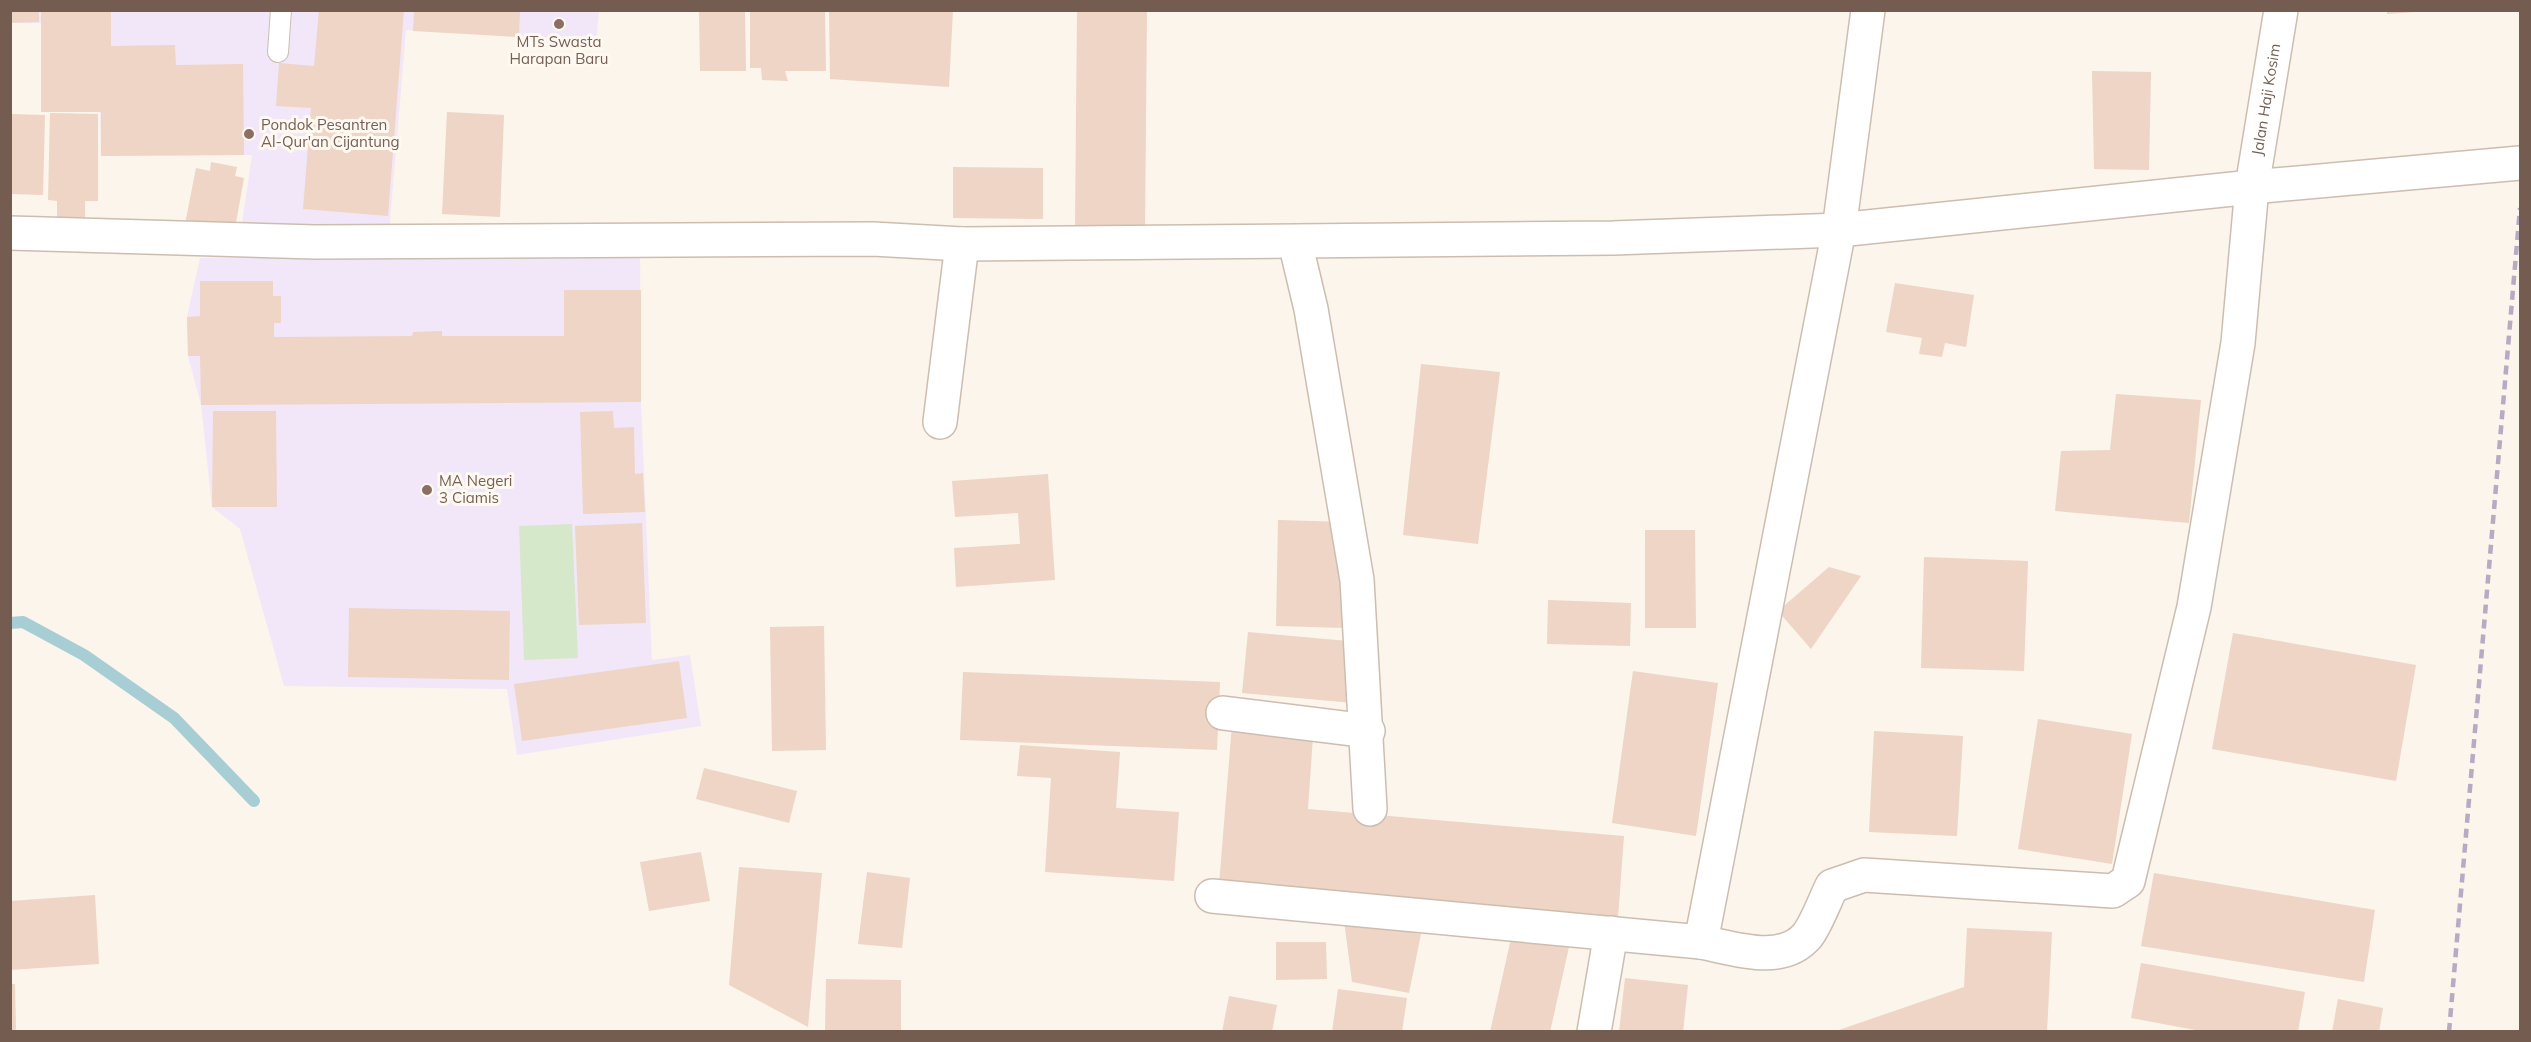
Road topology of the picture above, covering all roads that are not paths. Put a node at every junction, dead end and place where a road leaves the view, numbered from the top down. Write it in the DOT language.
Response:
graph roads {
  1 [pos="281,10"];
  2 [pos="1868,10"];
  3 [pos="2281,10"];
  4 [pos="278,52"];
  5 [pos="2520,163"];
  6 [pos="2252,187"];
  7 [pos="1839,230"];
  8 [pos="10,233"];
  9 [pos="1295,242"];
  10 [pos="962,244"];
  11 [pos="940,422"];
  12 [pos="1223,713"];
  13 [pos="1368,731"];
  14 [pos="1370,809"];
  15 [pos="1212,896"];
  16 [pos="1611,933"];
  17 [pos="1701,942"];
  18 [pos="1594,1032"];
  1 -- 4 [label="lane"];
  2 -- 7 [label="street"];
  3 -- 6 [label="street, Jalan Haji Kosim"];
  5 -- 6 [label="street"];
  6 -- 7 [label="street"];
  6 -- 17 [label="street, Jalan Haji Kosim"];
  7 -- 9 [label="street"];
  7 -- 17 [label="street"];
  8 -- 10 [label="street"];
  9 -- 10 [label="street"];
  9 -- 13 [label="street"];
  10 -- 11 [label="street"];
  12 -- 13 [label="street"];
  13 -- 14 [label="street"];
  15 -- 16 [label="street, Jalan Haji Kosim"];
  16 -- 17 [label="street, Jalan Haji Kosim"];
  16 -- 18 [label="street"];
}
